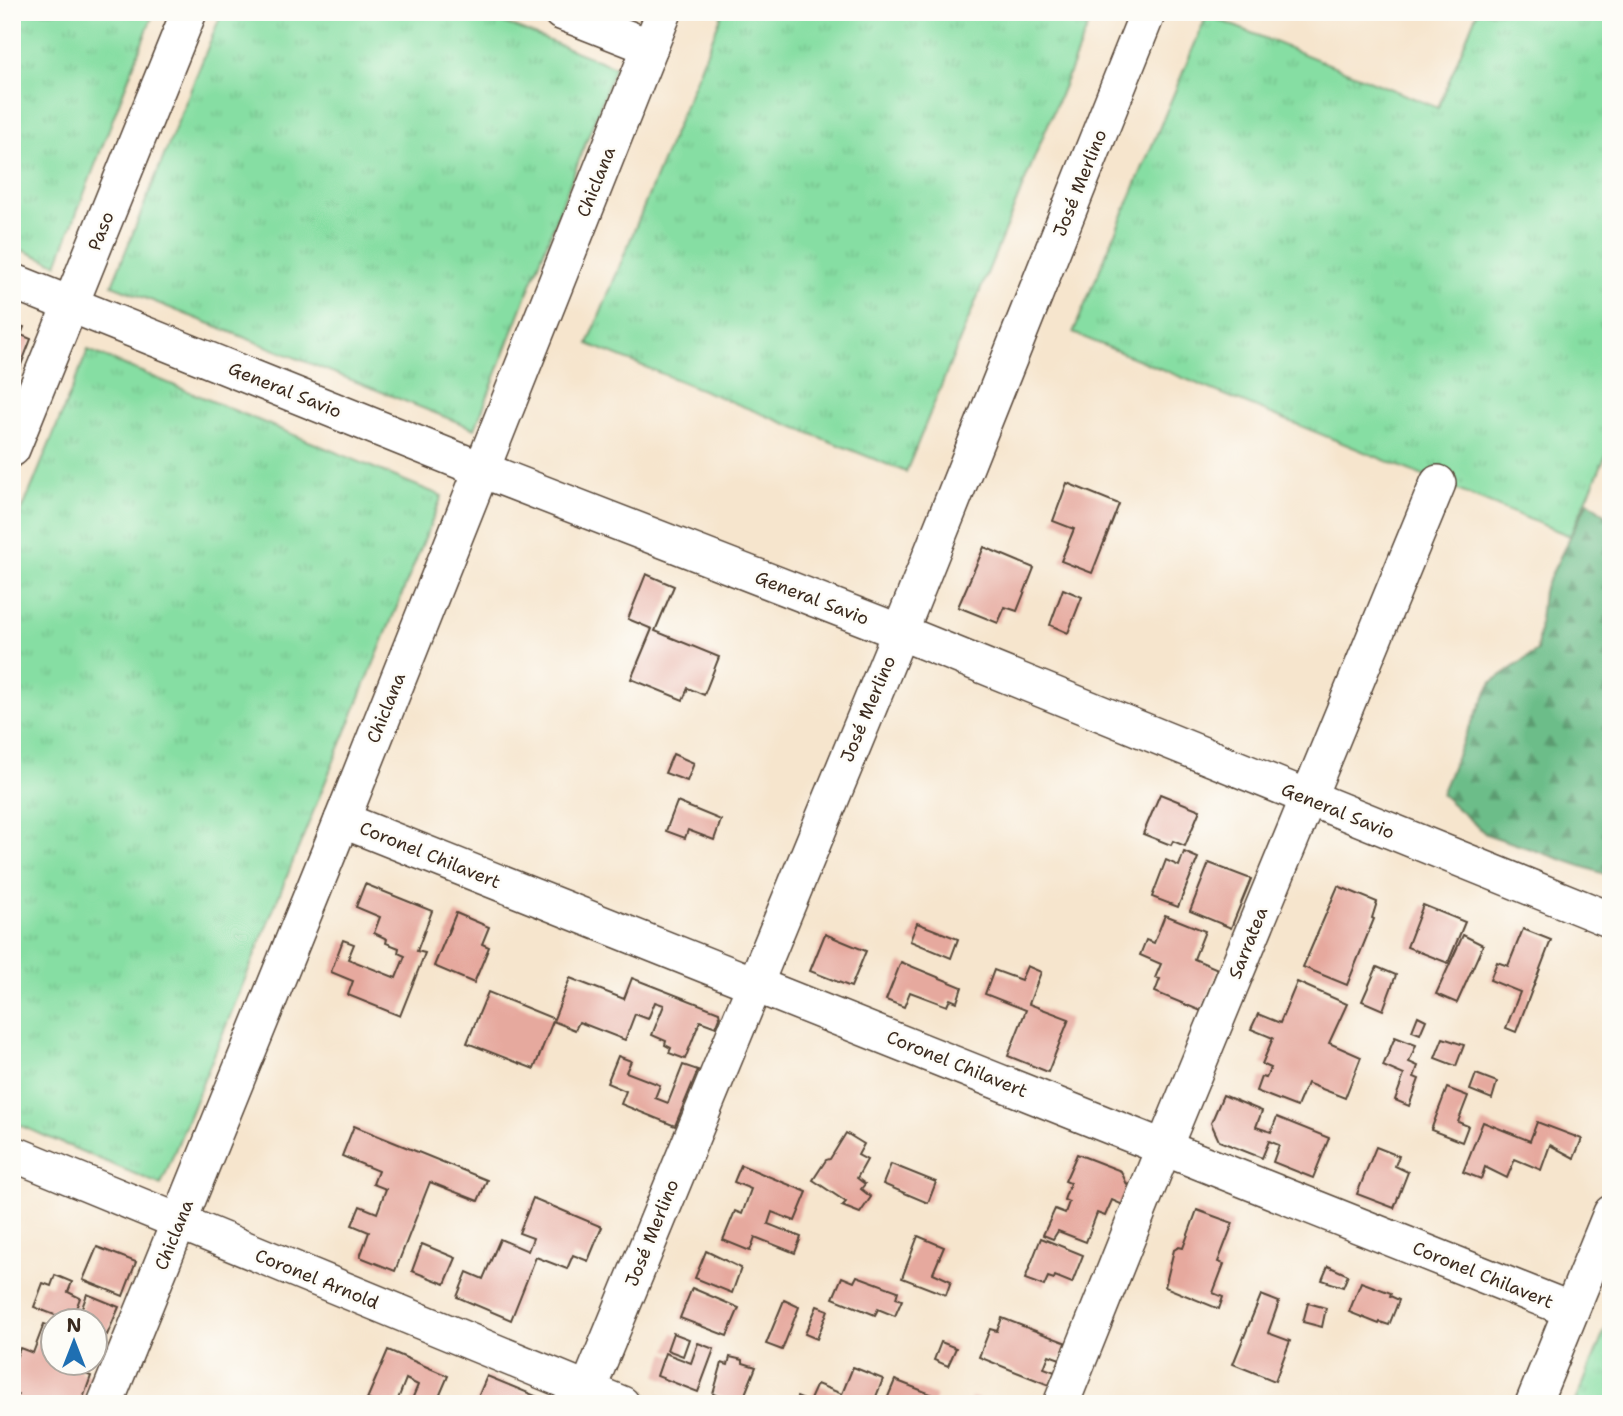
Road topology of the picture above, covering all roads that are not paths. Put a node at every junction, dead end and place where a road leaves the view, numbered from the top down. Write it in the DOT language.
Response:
graph roads {
  1 [pos="189,12"];
  2 [pos="561,12"];
  3 [pos="664,12"];
  4 [pos="1148,12"];
  5 [pos="650,47"];
  6 [pos="12,281"];
  7 [pos="71,304"];
  8 [pos="12,449"];
  9 [pos="480,469"];
  10 [pos="1438,483"];
  11 [pos="900,632"];
  12 [pos="1307,799"];
  13 [pos="342,820"];
  14 [pos="1611,920"];
  15 [pos="754,983"];
  16 [pos="1164,1147"];
  17 [pos="12,1153"];
  18 [pos="1611,1213"];
  19 [pos="179,1222"];
  20 [pos="1571,1310"];
  21 [pos="585,1397"];
  22 [pos="105,1404"];
  23 [pos="622,1404"];
  24 [pos="1060,1404"];
  25 [pos="1533,1404"];
  1 -- 7 [label="street, Paso"];
  2 -- 5 [label="street"];
  3 -- 5 [label="street, Chiclana"];
  4 -- 11 [label="street, José Merlino"];
  5 -- 9 [label="street, Chiclana"];
  6 -- 7 [label="street, General Savio"];
  7 -- 8 [label="street, Paso"];
  7 -- 9 [label="street, General Savio"];
  9 -- 11 [label="street, General Savio"];
  9 -- 13 [label="street, Chiclana"];
  10 -- 12 [label="street, Sarratea"];
  11 -- 12 [label="street, General Savio"];
  11 -- 15 [label="street, José Merlino"];
  12 -- 14 [label="street, General Savio"];
  12 -- 16 [label="street, Sarratea"];
  13 -- 15 [label="street, Coronel Chilavert"];
  13 -- 19 [label="street, Chiclana"];
  15 -- 16 [label="street, Coronel Chilavert"];
  15 -- 21 [label="street, José Merlino"];
  16 -- 20 [label="street, Coronel Chilavert"];
  16 -- 24 [label="street, Sarratea"];
  17 -- 19 [label="street, Coronel Arnold"];
  18 -- 20 [label="street"];
  19 -- 21 [label="street, Coronel Arnold"];
  19 -- 22 [label="street, Chiclana"];
  20 -- 25 [label="street"];
  21 -- 23 [label="street, Coronel Arnold"];
}
